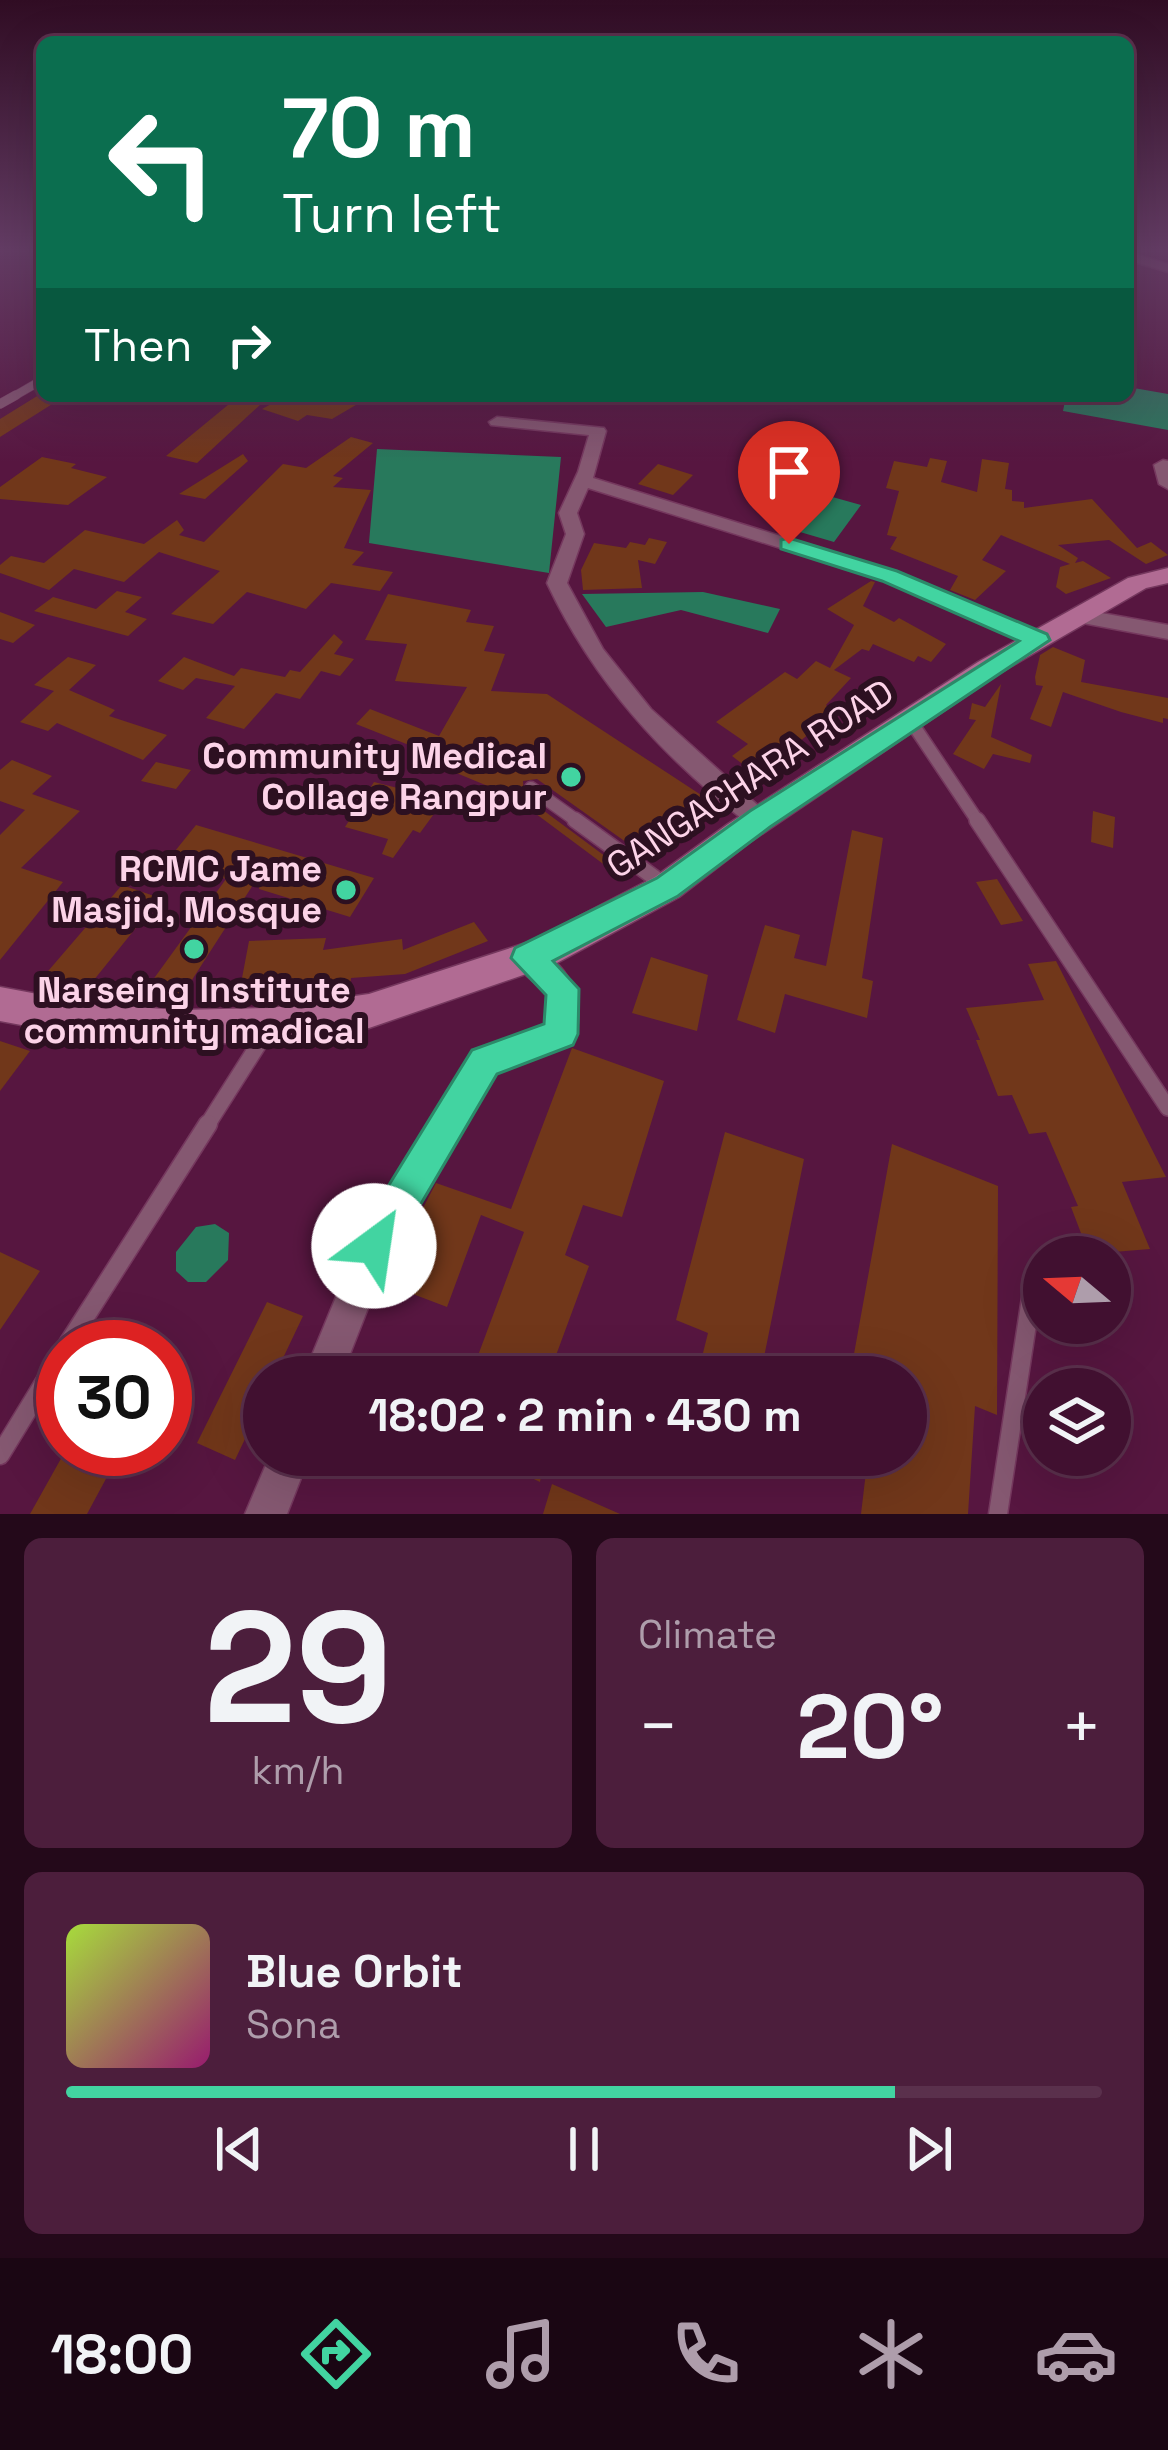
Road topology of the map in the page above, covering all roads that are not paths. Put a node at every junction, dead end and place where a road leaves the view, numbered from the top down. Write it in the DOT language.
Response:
graph roads {
  1 [pos="36,383"];
  2 [pos="0,404"];
  3 [pos="497,422"];
  4 [pos="583,481"];
  5 [pos="1168,575"];
  6 [pos="1079,616"];
  7 [pos="1168,632"];
  8 [pos="1038,640"];
  9 [pos="910,720"];
  10 [pos="531,788"];
  11 [pos="760,819"];
  12 [pos="668,887"];
  13 [pos="527,958"];
  14 [pos="0,1004"];
  15 [pos="271,1025"];
  16 [pos="1168,1108"];
  17 [pos="84,1320"];
  18 [pos="1024,1344"];
  19 [pos="330,1356"];
  20 [pos="36,1397"];
  21 [pos="0,1455"];
  22 [pos="281,1476"];
  23 [pos="266,1514"];
  24 [pos="998,1514"];
  1 -- 2 [label="lane"];
  3 -- 4 [label="street"];
  4 -- 8 [label="street"];
  4 -- 11 [label="street"];
  5 -- 6 [label="main road, GANGACHARA ROAD"];
  6 -- 7 [label="street"];
  6 -- 8 [label="main road, GANGACHARA ROAD"];
  8 -- 9 [label="main road, GANGACHARA ROAD"];
  9 -- 11 [label="main road, GANGACHARA ROAD"];
  9 -- 16 [label="lane"];
  10 -- 12 [label="lane"];
  11 -- 12 [label="main road, GANGACHARA ROAD"];
  12 -- 13 [label="main road, GANGACHARA ROAD"];
  13 -- 15 [label="main road, GANGACHARA ROAD"];
  13 -- 19 [label="street"];
  14 -- 15 [label="main road, GANGACHARA ROAD"];
  15 -- 17 [label="lane"];
  18 -- 24 [label="lane"];
  20 -- 21 [label="lane"];
  22 -- 23 [label="street"];
}
